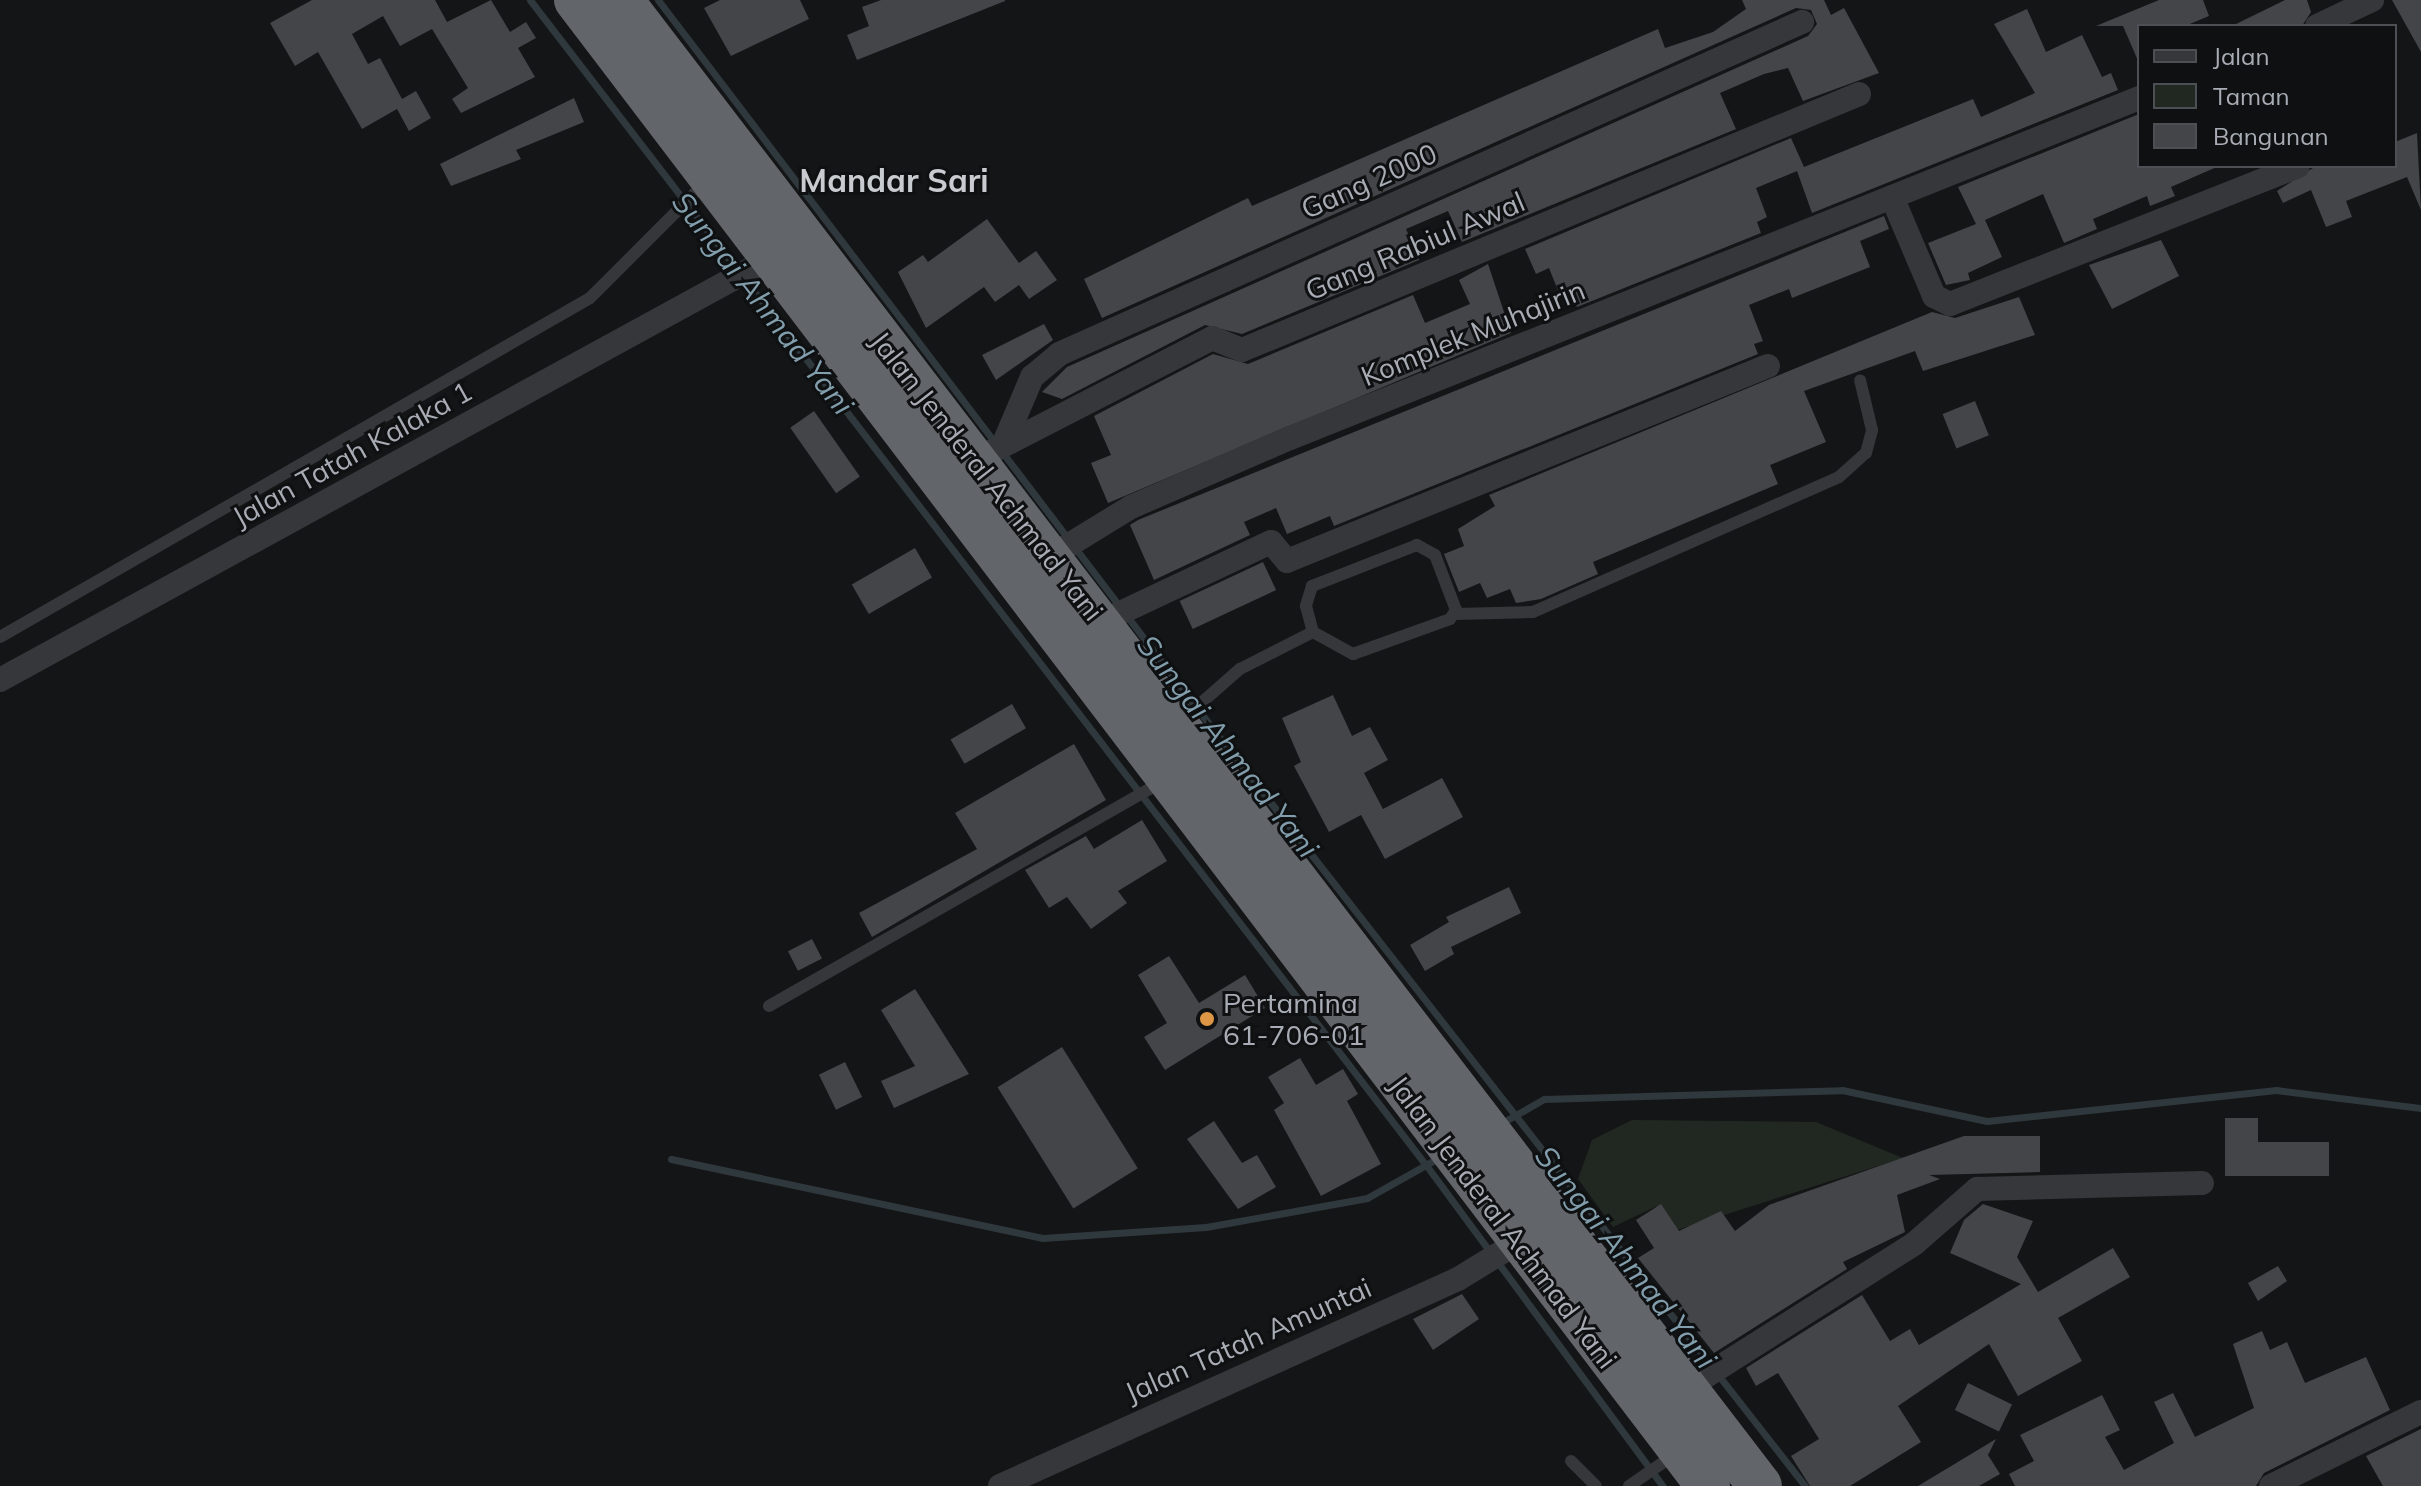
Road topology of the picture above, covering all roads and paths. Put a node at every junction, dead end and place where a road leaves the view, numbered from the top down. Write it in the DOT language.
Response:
graph roads {
  1 [pos="576,0"];
  2 [pos="621,0"];
  3 [pos="2372,0"];
  4 [pos="1802,22"];
  5 [pos="2321,24"];
  6 [pos="1859,94"];
  7 [pos="2137,99"];
  8 [pos="2293,168"];
  9 [pos="703,186"];
  10 [pos="1892,197"];
  11 [pos="751,269"];
  12 [pos="1768,366"];
  13 [pos="888,380"];
  14 [pos="1860,380"];
  15 [pos="989,452"];
  16 [pos="1065,547"];
  17 [pos="1455,614"];
  18 [pos="1115,615"];
  19 [pos="1313,632"];
  20 [pos="0,637"];
  21 [pos="0,680"];
  22 [pos="1185,717"];
  23 [pos="1158,783"];
  24 [pos="769,1006"];
  25 [pos="1423,1084"];
  26 [pos="1486,1168"];
  27 [pos="2202,1183"];
  28 [pos="1501,1252"];
  29 [pos="1703,1376"];
  30 [pos="2421,1412"];
  31 [pos="1671,1458"];
  32 [pos="1571,1461"];
  33 [pos="1634,1482"];
  34 [pos="1000,1486"];
  35 [pos="1596,1486"];
  36 [pos="1708,1486"];
  37 [pos="1760,1486"];
  38 [pos="2271,1486"];
  1 -- 9 [label="highway, Jalan Jenderal Achmad Yani"];
  2 -- 13 [label="highway, Jalan Jenderal Achmad Yani"];
  3 -- 5 [label="street"];
  4 -- 15 [label="street, Gang 2000"];
  6 -- 15 [label="street, Gang Rabiul Awal"];
  7 -- 10 [label="street, Komplek Muhajirin"];
  8 -- 10 [label="street"];
  9 -- 11 [label="highway, Jalan Jenderal Achmad Yani"];
  9 -- 20 [label="lane"];
  10 -- 16 [label="street, Komplek Muhajirin"];
  11 -- 13 [label="highway, Jalan Jenderal Achmad Yani"];
  11 -- 21 [label="street, Jalan Tatah Kalaka 1"];
  12 -- 18 [label="street"];
  13 -- 15 [label="highway, Jalan Jenderal Achmad Yani"];
  13 -- 23 [label="highway, Jalan Jenderal Achmad Yani"];
  14 -- 17 [label="lane"];
  15 -- 16 [label="highway, Jalan Jenderal Achmad Yani"];
  16 -- 18 [label="highway, Jalan Jenderal Achmad Yani"];
  17 -- 19 [label="lane"];
  17 -- 19 [label="lane"];
  18 -- 22 [label="highway, Jalan Jenderal Achmad Yani"];
  19 -- 22 [label="lane"];
  22 -- 25 [label="highway, Jalan Jenderal Achmad Yani"];
  23 -- 24 [label="lane"];
  23 -- 25 [label="highway, Jalan Jenderal Achmad Yani"];
  25 -- 26 [label="highway, Jalan Jenderal Achmad Yani"];
  26 -- 28 [label="highway, Jalan Jenderal Achmad Yani"];
  26 -- 29 [label="highway, Jalan Jenderal Achmad Yani"];
  27 -- 29 [label="street"];
  28 -- 31 [label="highway, Jalan Jenderal Achmad Yani"];
  28 -- 34 [label="street, Jalan Tatah Amuntai"];
  29 -- 37 [label="highway, Jalan Jenderal Achmad Yani"];
  30 -- 38 [label="street"];
  31 -- 33 [label="lane"];
  31 -- 36 [label="highway, Jalan Jenderal Achmad Yani"];
  32 -- 35 [label="lane"];
}
